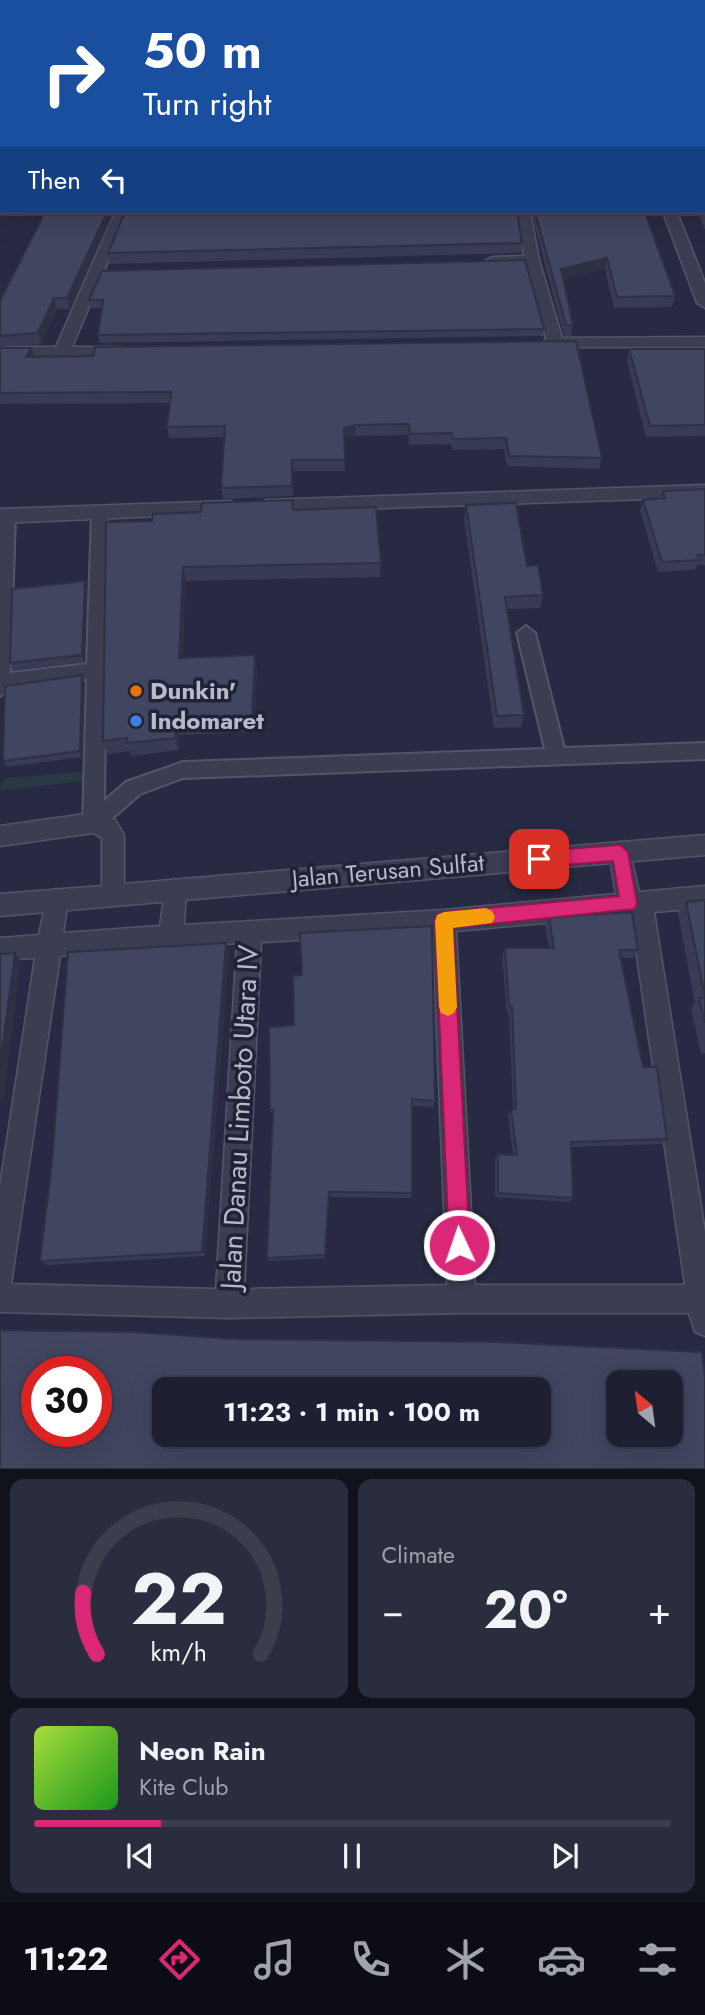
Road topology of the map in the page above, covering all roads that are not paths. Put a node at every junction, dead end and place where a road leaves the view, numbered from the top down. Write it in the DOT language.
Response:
graph roads {
  1 [pos="121,214"];
  2 [pos="523,214"];
  3 [pos="671,214"];
  4 [pos="532,260"];
  5 [pos="478,261"];
  6 [pos="705,303"];
  7 [pos="555,342"];
  8 [pos="705,342"];
  9 [pos="527,343"];
  10 [pos="143,351"];
  11 [pos="0,352"];
  12 [pos="61,353"];
  13 [pos="705,491"];
  14 [pos="100,514"];
  15 [pos="4,516"];
  16 [pos="526,633"];
  17 [pos="97,670"];
  18 [pos="1,685"];
  19 [pos="705,751"];
  20 [pos="556,755"];
  21 [pos="93,823"];
  22 [pos="0,836"];
  23 [pos="705,845"];
  24 [pos="620,852"];
  25 [pos="174,890"];
  26 [pos="113,896"];
  27 [pos="705,897"];
  28 [pos="56,900"];
  29 [pos="635,903"];
  30 [pos="0,905"];
  31 [pos="444,921"];
  32 [pos="250,931"];
  33 [pos="171,937"];
  34 [pos="50,945"];
  35 [pos="0,949"];
  36 [pos="0,1276"];
  37 [pos="0,1298"];
  38 [pos="462,1298"];
  39 [pos="229,1304"];
  40 [pos="704,1307"];
  1 -- 12 [label="street"];
  2 -- 4 [label="street"];
  3 -- 6 [label="street"];
  4 -- 5 [label="street"];
  4 -- 7 [label="street"];
  7 -- 8 [label="street"];
  7 -- 9 [label="street"];
  10 -- 12 [label="street"];
  11 -- 12 [label="street"];
  13 -- 14 [label="street"];
  14 -- 15 [label="street"];
  14 -- 17 [label="lane"];
  15 -- 18 [label="lane"];
  16 -- 20 [label="lane"];
  17 -- 18 [label="lane"];
  17 -- 21 [label="lane"];
  19 -- 20 [label="lane"];
  20 -- 21 [label="lane"];
  21 -- 22 [label="street"];
  21 -- 26 [label="street"];
  23 -- 24 [label="street, Jalan Terusan Sulfat"];
  24 -- 25 [label="street, Jalan Terusan Sulfat"];
  24 -- 29 [label="street"];
  25 -- 26 [label="street, Jalan Terusan Sulfat"];
  25 -- 33 [label="street"];
  26 -- 28 [label="street, Jalan Terusan Sulfat"];
  27 -- 29 [label="street"];
  28 -- 30 [label="street, Jalan Terusan Sulfat"];
  28 -- 34 [label="street"];
  29 -- 31 [label="street"];
  29 -- 40 [label="street"];
  31 -- 32 [label="street"];
  31 -- 38 [label="street"];
  32 -- 33 [label="street"];
  32 -- 39 [label="street, Jalan Danau Limboto Utara IV"];
  33 -- 34 [label="street"];
  34 -- 35 [label="street"];
  34 -- 36 [label="street"];
  37 -- 39 [label="street"];
  38 -- 39 [label="street"];
  38 -- 40 [label="street"];
}
